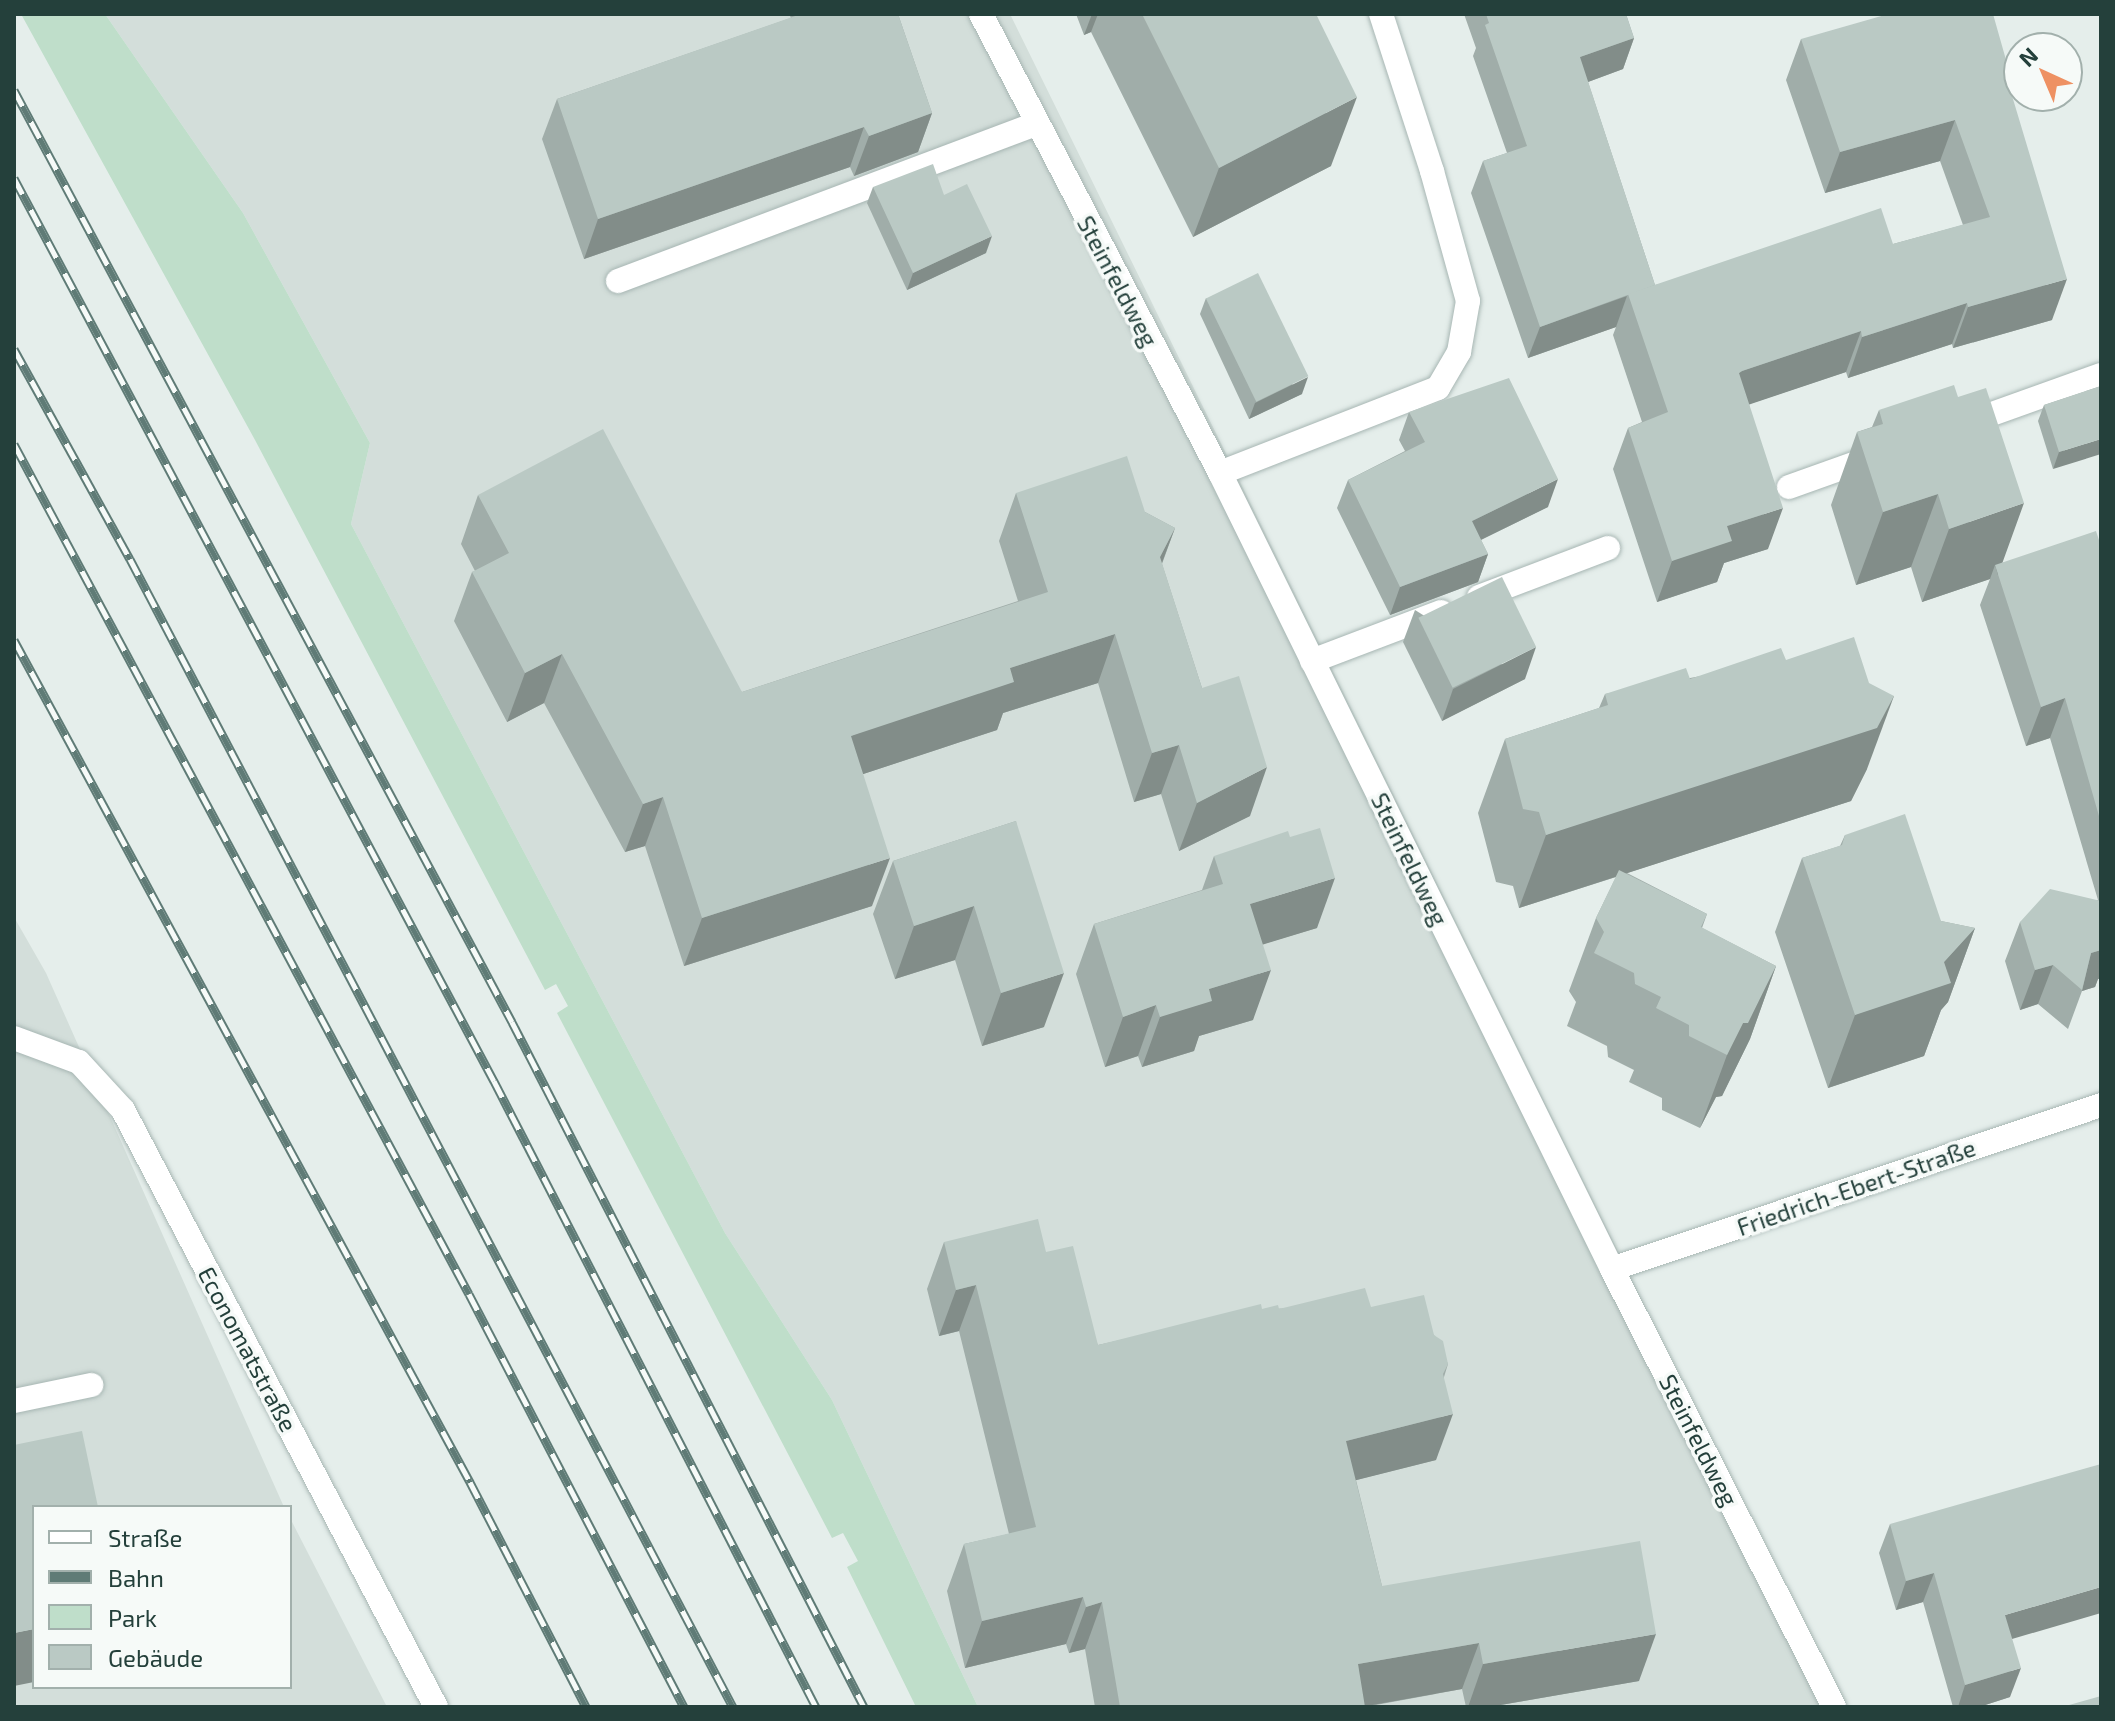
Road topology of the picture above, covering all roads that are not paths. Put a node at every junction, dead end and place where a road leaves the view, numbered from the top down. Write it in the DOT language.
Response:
graph roads {
  1 [pos="981,14"];
  2 [pos="1381,14"];
  3 [pos="1036,124"];
  4 [pos="618,281"];
  5 [pos="2101,375"];
  6 [pos="1938,433"];
  7 [pos="1893,449"];
  8 [pos="1220,473"];
  9 [pos="1789,487"];
  10 [pos="1608,548"];
  11 [pos="1312,661"];
  12 [pos="14,1038"];
  13 [pos="2101,1105"];
  14 [pos="1612,1269"];
  15 [pos="91,1385"];
  16 [pos="14,1401"];
  17 [pos="436,1707"];
  18 [pos="1834,1707"];
  1 -- 3 [label="street, Steinfeldweg"];
  2 -- 8 [label="street"];
  3 -- 4 [label="street"];
  3 -- 8 [label="street, Steinfeldweg"];
  5 -- 6 [label="street"];
  7 -- 9 [label="street"];
  8 -- 11 [label="street, Steinfeldweg"];
  10 -- 11 [label="street"];
  11 -- 14 [label="street, Steinfeldweg"];
  12 -- 17 [label="street, Economatstraße"];
  13 -- 14 [label="street, Friedrich-Ebert-Straße"];
  14 -- 18 [label="street, Steinfeldweg"];
  15 -- 16 [label="street"];
}
